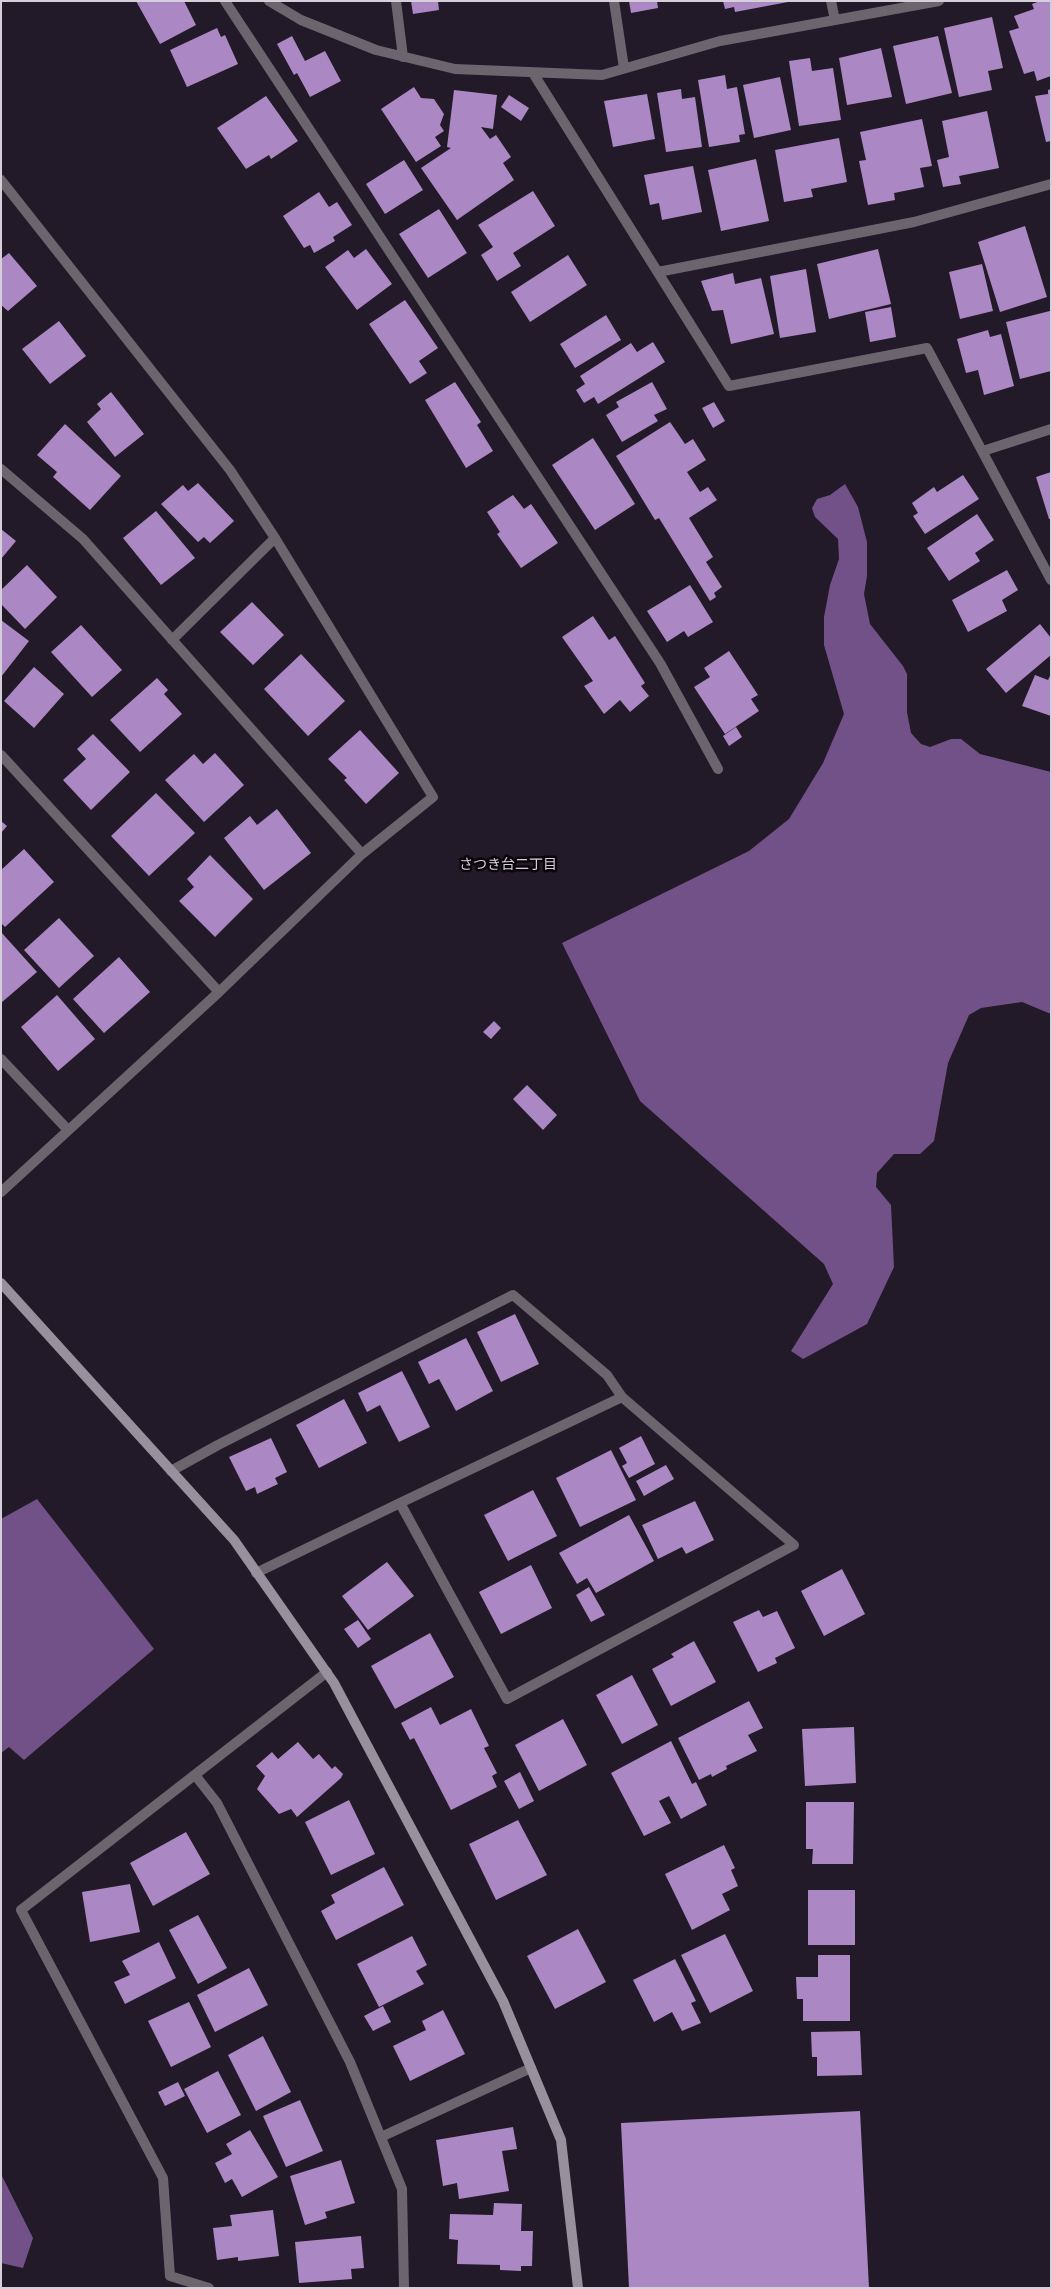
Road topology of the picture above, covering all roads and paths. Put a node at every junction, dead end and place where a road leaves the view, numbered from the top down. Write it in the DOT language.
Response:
graph roads {
  1 [pos="224,1"];
  2 [pos="269,1"];
  3 [pos="396,1"];
  4 [pos="614,1"];
  5 [pos="831,1"];
  6 [pos="938,1"];
  7 [pos="835,20"];
  8 [pos="403,57"];
  9 [pos="624,68"];
  10 [pos="533,73"];
  11 [pos="1,180"];
  12 [pos="1051,184"];
  13 [pos="658,272"];
  14 [pos="1051,429"];
  15 [pos="982,451"];
  16 [pos="1,470"];
  17 [pos="276,538"];
  18 [pos="1051,580"];
  19 [pos="172,640"];
  20 [pos="1,755"];
  21 [pos="718,768"];
  22 [pos="362,854"];
  23 [pos="219,992"];
  24 [pos="1,1059"];
  25 [pos="68,1130"];
  26 [pos="1,1192"];
  27 [pos="1,1283"];
  28 [pos="622,1397"];
  29 [pos="171,1471"];
  30 [pos="400,1503"];
  31 [pos="256,1573"];
  32 [pos="326,1672"];
  33 [pos="194,1775"];
  34 [pos="531,2068"];
  35 [pos="381,2136"];
  36 [pos="209,2288"];
  37 [pos="404,2288"];
  38 [pos="578,2288"];
  1 -- 21 [label="street"];
  2 -- 8 [label="street"];
  3 -- 8 [label="street"];
  4 -- 9 [label="street"];
  5 -- 7 [label="street"];
  6 -- 7 [label="street"];
  7 -- 9 [label="street"];
  8 -- 10 [label="street"];
  9 -- 10 [label="street"];
  10 -- 13 [label="street"];
  11 -- 17 [label="street"];
  12 -- 13 [label="street"];
  13 -- 15 [label="street"];
  14 -- 15 [label="street"];
  15 -- 18 [label="street"];
  16 -- 19 [label="street"];
  17 -- 19 [label="street"];
  17 -- 22 [label="street"];
  19 -- 22 [label="street"];
  20 -- 23 [label="street"];
  22 -- 23 [label="street"];
  23 -- 25 [label="street"];
  24 -- 25 [label="street"];
  25 -- 26 [label="street"];
  27 -- 29 [label="street"];
  28 -- 29 [label="street"];
  28 -- 30 [label="street"];
  28 -- 30 [label="street"];
  29 -- 31 [label="street"];
  30 -- 31 [label="street"];
  31 -- 32 [label="street"];
  32 -- 33 [label="street"];
  32 -- 34 [label="street"];
  33 -- 35 [label="street"];
  33 -- 36 [label="street"];
  34 -- 35 [label="street"];
  34 -- 38 [label="street"];
  35 -- 37 [label="street"];
}
